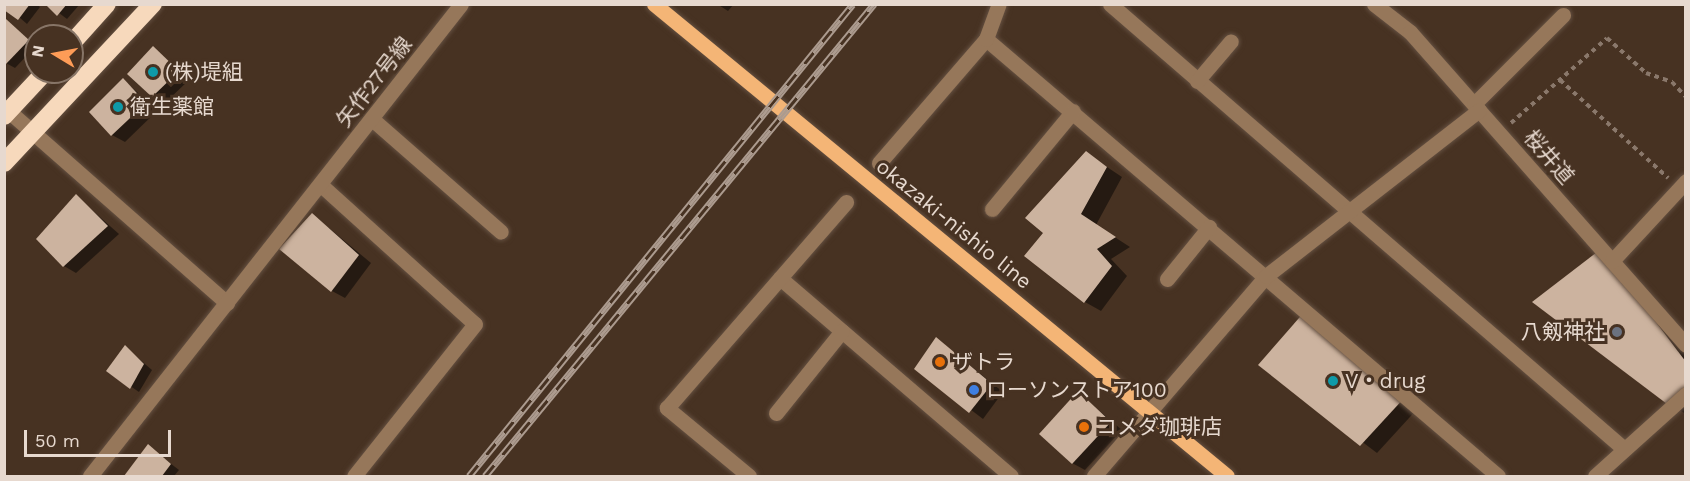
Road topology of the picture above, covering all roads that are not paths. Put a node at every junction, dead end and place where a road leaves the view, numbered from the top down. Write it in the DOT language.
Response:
graph roads {
  1 [pos="107,4"];
  2 [pos="153,4"];
  3 [pos="461,4"];
  4 [pos="654,4"];
  5 [pos="999,4"];
  6 [pos="1110,4"];
  7 [pos="1374,4"];
  8 [pos="1563,15"];
  9 [pos="84,30"];
  10 [pos="986,39"];
  11 [pos="1231,41"];
  12 [pos="1197,81"];
  13 [pos="33,84"];
  14 [pos="1476,107"];
  15 [pos="6,111"];
  16 [pos="1072,111"];
  17 [pos="372,119"];
  18 [pos="33,133"];
  19 [pos="4,163"];
  20 [pos="879,163"];
  21 [pos="321,185"];
  22 [pos="1682,185"];
  23 [pos="846,202"];
  24 [pos="992,209"];
  25 [pos="1348,212"];
  26 [pos="1209,227"];
  27 [pos="501,232"];
  28 [pos="1612,261"];
  29 [pos="1266,276"];
  30 [pos="780,278"];
  31 [pos="1167,279"];
  32 [pos="227,303"];
  33 [pos="842,331"];
  34 [pos="1686,345"];
  35 [pos="1686,394"];
  36 [pos="1149,411"];
  37 [pos="776,413"];
  38 [pos="1624,449"];
  39 [pos="1489,474"];
  40 [pos="90,477"];
  41 [pos="354,477"];
  42 [pos="749,477"];
  43 [pos="1011,477"];
  44 [pos="1094,477"];
  45 [pos="1227,477"];
  46 [pos="1595,477"];
  1 -- 9 [label="highway"];
  2 -- 18 [label="highway"];
  3 -- 17 [label="street, 矢作27号線"];
  4 -- 36 [label="main road, okazaki-nishio line"];
  5 -- 10 [label="street"];
  6 -- 12 [label="street"];
  7 -- 14 [label="street, 桜井道"];
  8 -- 14 [label="street"];
  10 -- 16 [label="street"];
  10 -- 20 [label="street"];
  11 -- 12 [label="street"];
  12 -- 25 [label="street"];
  13 -- 15 [label="highway"];
  14 -- 25 [label="street"];
  14 -- 28 [label="street, 桜井道"];
  15 -- 18 [label="street"];
  16 -- 24 [label="street"];
  16 -- 26 [label="street"];
  17 -- 21 [label="street, 矢作27号線"];
  17 -- 27 [label="street"];
  18 -- 19 [label="highway"];
  18 -- 32 [label="street"];
  21 -- 32 [label="street, 矢作27号線"];
  21 -- 41 [label="street"];
  22 -- 28 [label="street"];
  23 -- 30 [label="street"];
  25 -- 29 [label="street"];
  25 -- 38 [label="street"];
  26 -- 29 [label="street"];
  26 -- 31 [label="street"];
  28 -- 34 [label="street, 桜井道"];
  29 -- 36 [label="street"];
  29 -- 39 [label="street"];
  30 -- 33 [label="street"];
  30 -- 42 [label="street"];
  32 -- 40 [label="street"];
  33 -- 37 [label="street"];
  33 -- 43 [label="street"];
  35 -- 38 [label="street"];
  36 -- 44 [label="street"];
  36 -- 45 [label="main road, okazaki-nishio line"];
  38 -- 46 [label="street"];
}
